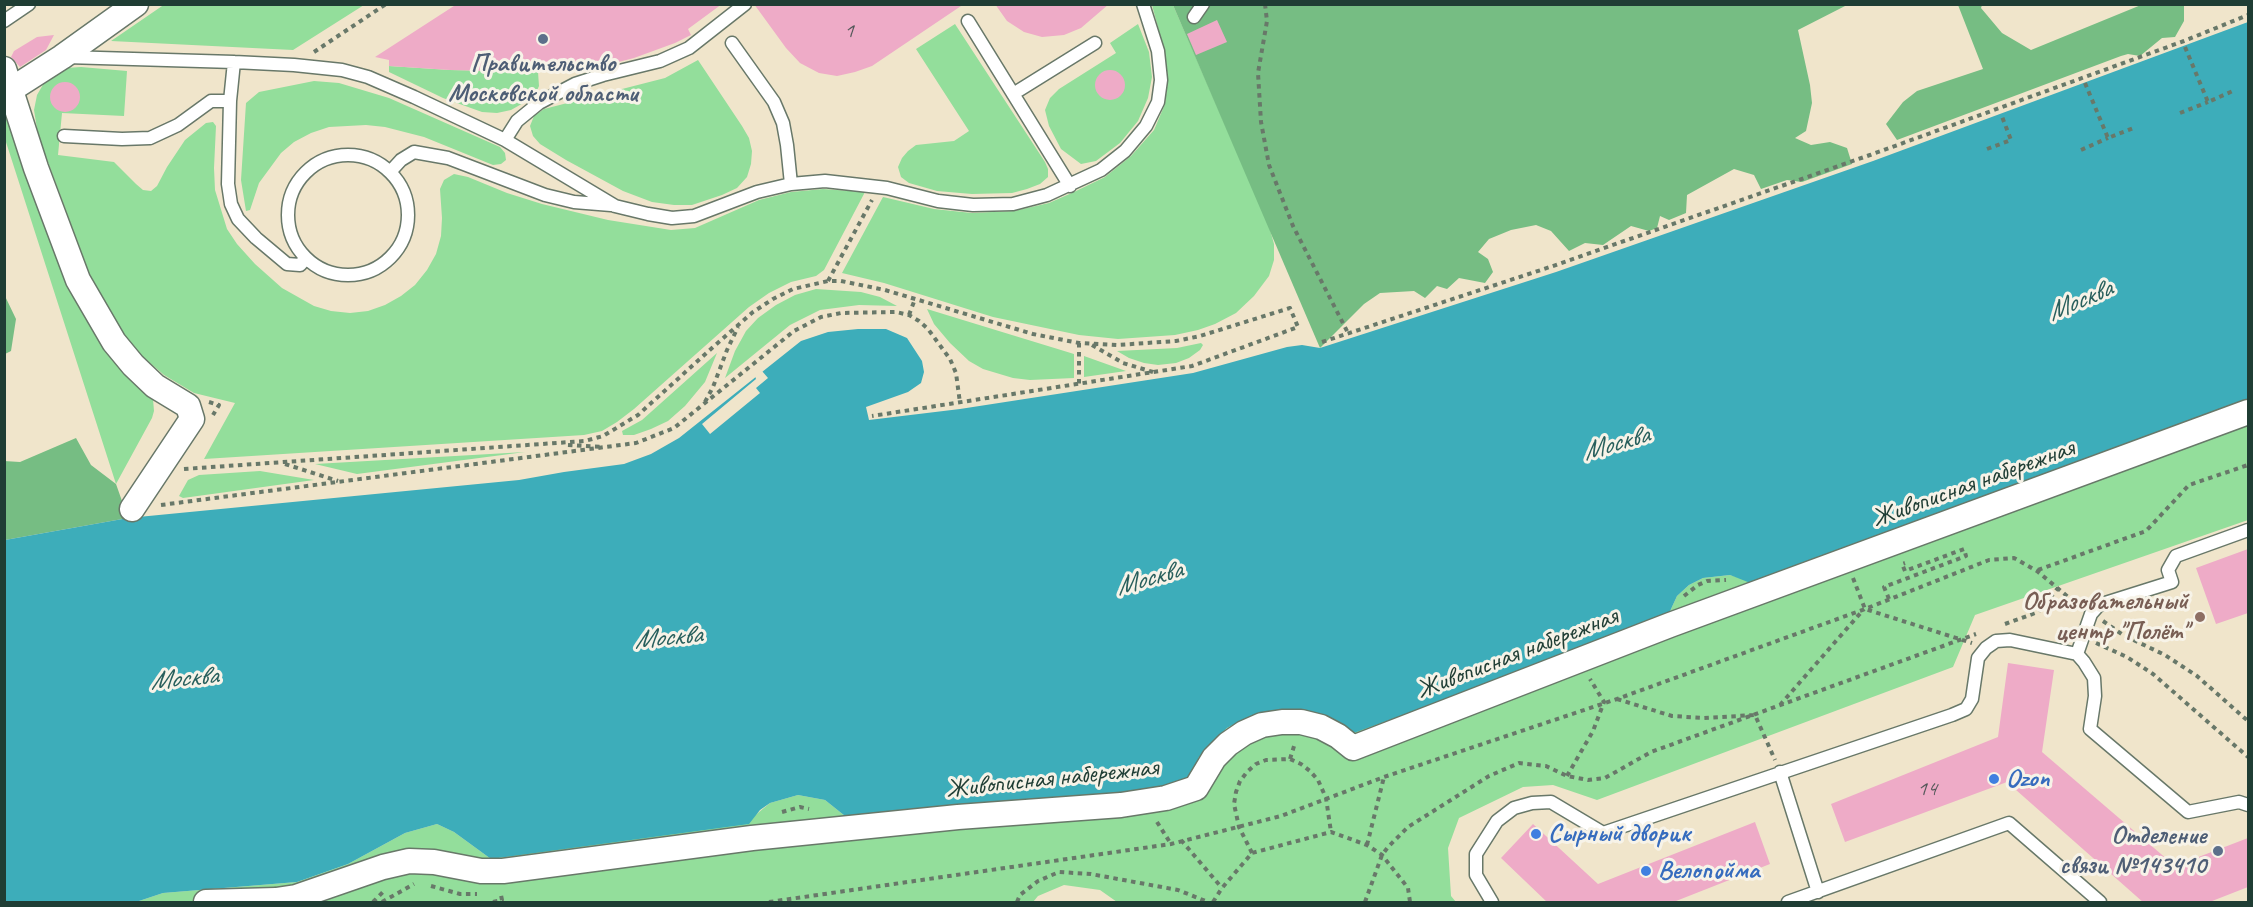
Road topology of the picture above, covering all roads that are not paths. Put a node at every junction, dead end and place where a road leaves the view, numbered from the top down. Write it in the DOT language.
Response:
graph roads {
  1 [pos="29,4"];
  2 [pos="136,4"];
  3 [pos="745,4"];
  4 [pos="1143,4"];
  5 [pos="1203,4"];
  6 [pos="1194,17"];
  7 [pos="4,21"];
  8 [pos="968,21"];
  9 [pos="732,43"];
  10 [pos="1095,43"];
  11 [pos="62,57"];
  12 [pos="234,62"];
  13 [pos="8,79"];
  14 [pos="1013,94"];
  15 [pos="230,101"];
  16 [pos="64,136"];
  17 [pos="505,140"];
  18 [pos="390,172"];
  19 [pos="791,184"];
  20 [pos="1070,186"];
  21 [pos="615,206"];
  22 [pos="306,258"];
  23 [pos="2248,412"];
  24 [pos="132,509"];
  25 [pos="2248,530"];
  26 [pos="2077,654"];
  27 [pos="1780,772"];
  28 [pos="2248,805"];
  29 [pos="1818,892"];
  30 [pos="207,903"];
  31 [pos="1492,903"];
  32 [pos="1788,903"];
  33 [pos="2100,903"];
  1 -- 7 [label="lane"];
  2 -- 11 [label="street"];
  3 -- 17 [label="lane"];
  4 -- 20 [label="lane"];
  5 -- 6 [label="lane"];
  8 -- 14 [label="lane"];
  9 -- 19 [label="lane"];
  10 -- 14 [label="lane"];
  11 -- 12 [label="lane"];
  11 -- 13 [label="street"];
  12 -- 15 [label="lane"];
  12 -- 17 [label="lane"];
  13 -- 24 [label="street"];
  14 -- 20 [label="lane"];
  15 -- 16 [label="lane"];
  15 -- 22 [label="lane"];
  17 -- 21 [label="lane"];
  18 -- 21 [label="lane"];
  18 -- 22 [label="lane"];
  18 -- 22 [label="lane"];
  19 -- 20 [label="lane"];
  19 -- 21 [label="lane"];
  23 -- 30 [label="street, Живописная набережная"];
  25 -- 26 [label="lane"];
  26 -- 27 [label="lane"];
  26 -- 28 [label="lane"];
  27 -- 29 [label="lane"];
  27 -- 31 [label="lane"];
  29 -- 32 [label="lane"];
  29 -- 33 [label="lane"];
}
